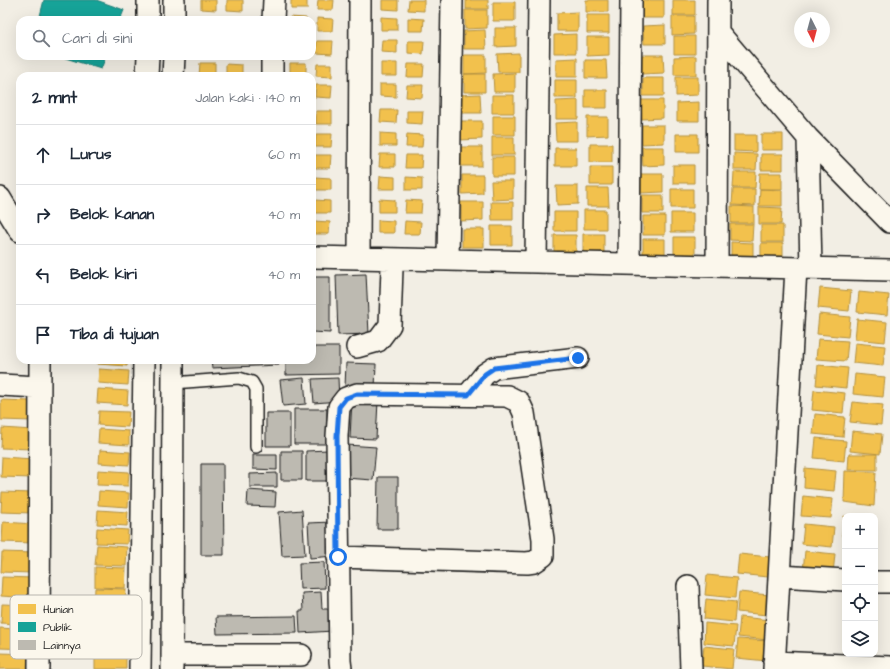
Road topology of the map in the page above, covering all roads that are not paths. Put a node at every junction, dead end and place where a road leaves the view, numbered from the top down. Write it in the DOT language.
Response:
graph roads {
  1 [pos="148,0"];
  2 [pos="174,0"];
  3 [pos="274,0"];
  4 [pos="360,0"];
  5 [pos="452,0"];
  6 [pos="539,0"];
  7 [pos="632,0"];
  8 [pos="718,0"];
  9 [pos="148,16"];
  10 [pos="174,16"];
  11 [pos="273,16"];
  12 [pos="718,32"];
  13 [pos="148,60"];
  14 [pos="174,60"];
  15 [pos="272,60"];
  16 [pos="147,72"];
  17 [pos="174,72"];
  18 [pos="272,72"];
  19 [pos="808,138"];
  20 [pos="0,198"];
  21 [pos="890,222"];
  22 [pos="16,224"];
  23 [pos="316,257"];
  24 [pos="359,258"];
  25 [pos="394,259"];
  26 [pos="448,260"];
  27 [pos="536,262"];
  28 [pos="629,264"];
  29 [pos="717,266"];
  30 [pos="803,268"];
  31 [pos="890,270"];
  32 [pos="357,347"];
  33 [pos="578,358"];
  34 [pos="40,364"];
  35 [pos="144,364"];
  36 [pos="173,364"];
  37 [pos="173,383"];
  38 [pos="0,385"];
  39 [pos="39,387"];
  40 [pos="468,395"];
  41 [pos="256,447"];
  42 [pos="338,557"];
  43 [pos="780,576"];
  44 [pos="842,580"];
  45 [pos="878,582"];
  46 [pos="890,582"];
  47 [pos="688,586"];
  48 [pos="39,595"];
  49 [pos="141,595"];
  50 [pos="301,655"];
  51 [pos="140,659"];
  52 [pos="172,662"];
  53 [pos="774,666"];
  54 [pos="890,667"];
  55 [pos="140,669"];
  56 [pos="341,669"];
  57 [pos="691,669"];
  1 -- 9 [label="street"];
  2 -- 10 [label="street"];
  3 -- 11 [label="street"];
  4 -- 24 [label="street"];
  5 -- 26 [label="street"];
  6 -- 27 [label="street"];
  7 -- 28 [label="street"];
  8 -- 12 [label="street"];
  12 -- 19 [label="street"];
  12 -- 29 [label="street"];
  13 -- 16 [label="street"];
  14 -- 17 [label="street"];
  15 -- 18 [label="street"];
  19 -- 21 [label="street"];
  19 -- 30 [label="street"];
  20 -- 22 [label="street"];
  23 -- 24 [label="street"];
  24 -- 25 [label="street"];
  25 -- 26 [label="street"];
  25 -- 32 [label="street"];
  26 -- 27 [label="street"];
  27 -- 28 [label="street"];
  28 -- 29 [label="street"];
  29 -- 30 [label="street"];
  30 -- 31 [label="street"];
  30 -- 43 [label="street"];
  33 -- 40 [label="street"];
  34 -- 39 [label="street"];
  35 -- 49 [label="street"];
  36 -- 37 [label="street"];
  37 -- 41 [label="lane"];
  37 -- 52 [label="street"];
  38 -- 39 [label="street"];
  39 -- 48 [label="street"];
  40 -- 42 [label="street"];
  40 -- 42 [label="street"];
  42 -- 56 [label="street"];
  43 -- 44 [label="street"];
  43 -- 53 [label="street"];
  45 -- 46 [label="street"];
  47 -- 57 [label="street"];
  50 -- 52 [label="street"];
  51 -- 55 [label="street"];
  53 -- 54 [label="street"];
}
